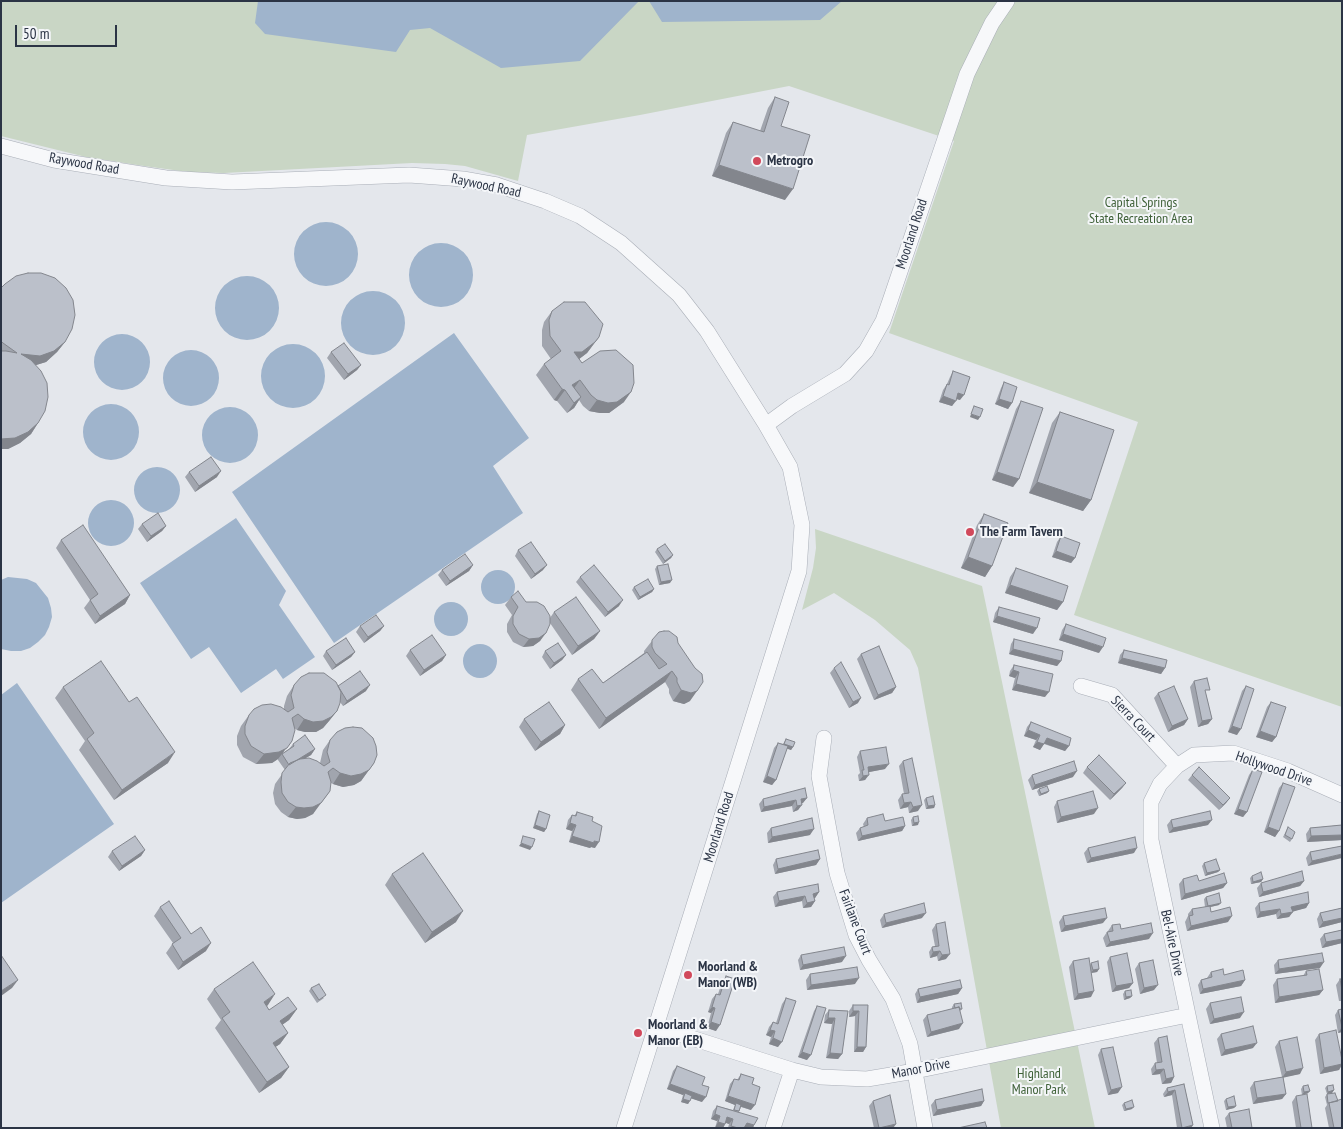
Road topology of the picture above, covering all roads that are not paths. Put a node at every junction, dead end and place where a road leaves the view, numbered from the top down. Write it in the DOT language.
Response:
graph roads {
  1 [pos="1007,1"];
  2 [pos="1,146"];
  3 [pos="766,425"];
  4 [pos="802,524"];
  5 [pos="1081,686"];
  6 [pos="824,738"];
  7 [pos="1177,766"];
  8 [pos="1342,795"];
  9 [pos="1188,1016"];
  10 [pos="657,1027"];
  11 [pos="792,1070"];
  12 [pos="915,1071"];
  13 [pos="624,1128"];
  14 [pos="773,1128"];
  15 [pos="925,1128"];
  16 [pos="1212,1128"];
  1 -- 3 [label="street, Moorland Road"];
  2 -- 3 [label="street, Raywood Road"];
  3 -- 4 [label="street, Raywood Road"];
  4 -- 10 [label="street, Moorland Road"];
  5 -- 7 [label="street, Sierra Court"];
  6 -- 12 [label="street, Fairlane Court"];
  7 -- 8 [label="street, Hollywood Drive"];
  7 -- 9 [label="street, Bel-Aire Drive"];
  9 -- 12 [label="street, Manor Drive"];
  9 -- 16 [label="street, Bel-Aire Drive"];
  10 -- 11 [label="street, Manor Drive"];
  10 -- 13 [label="street, Moorland Road"];
  11 -- 12 [label="street, Manor Drive"];
  11 -- 14 [label="street"];
  12 -- 15 [label="street, Fairlane Court"];
}
